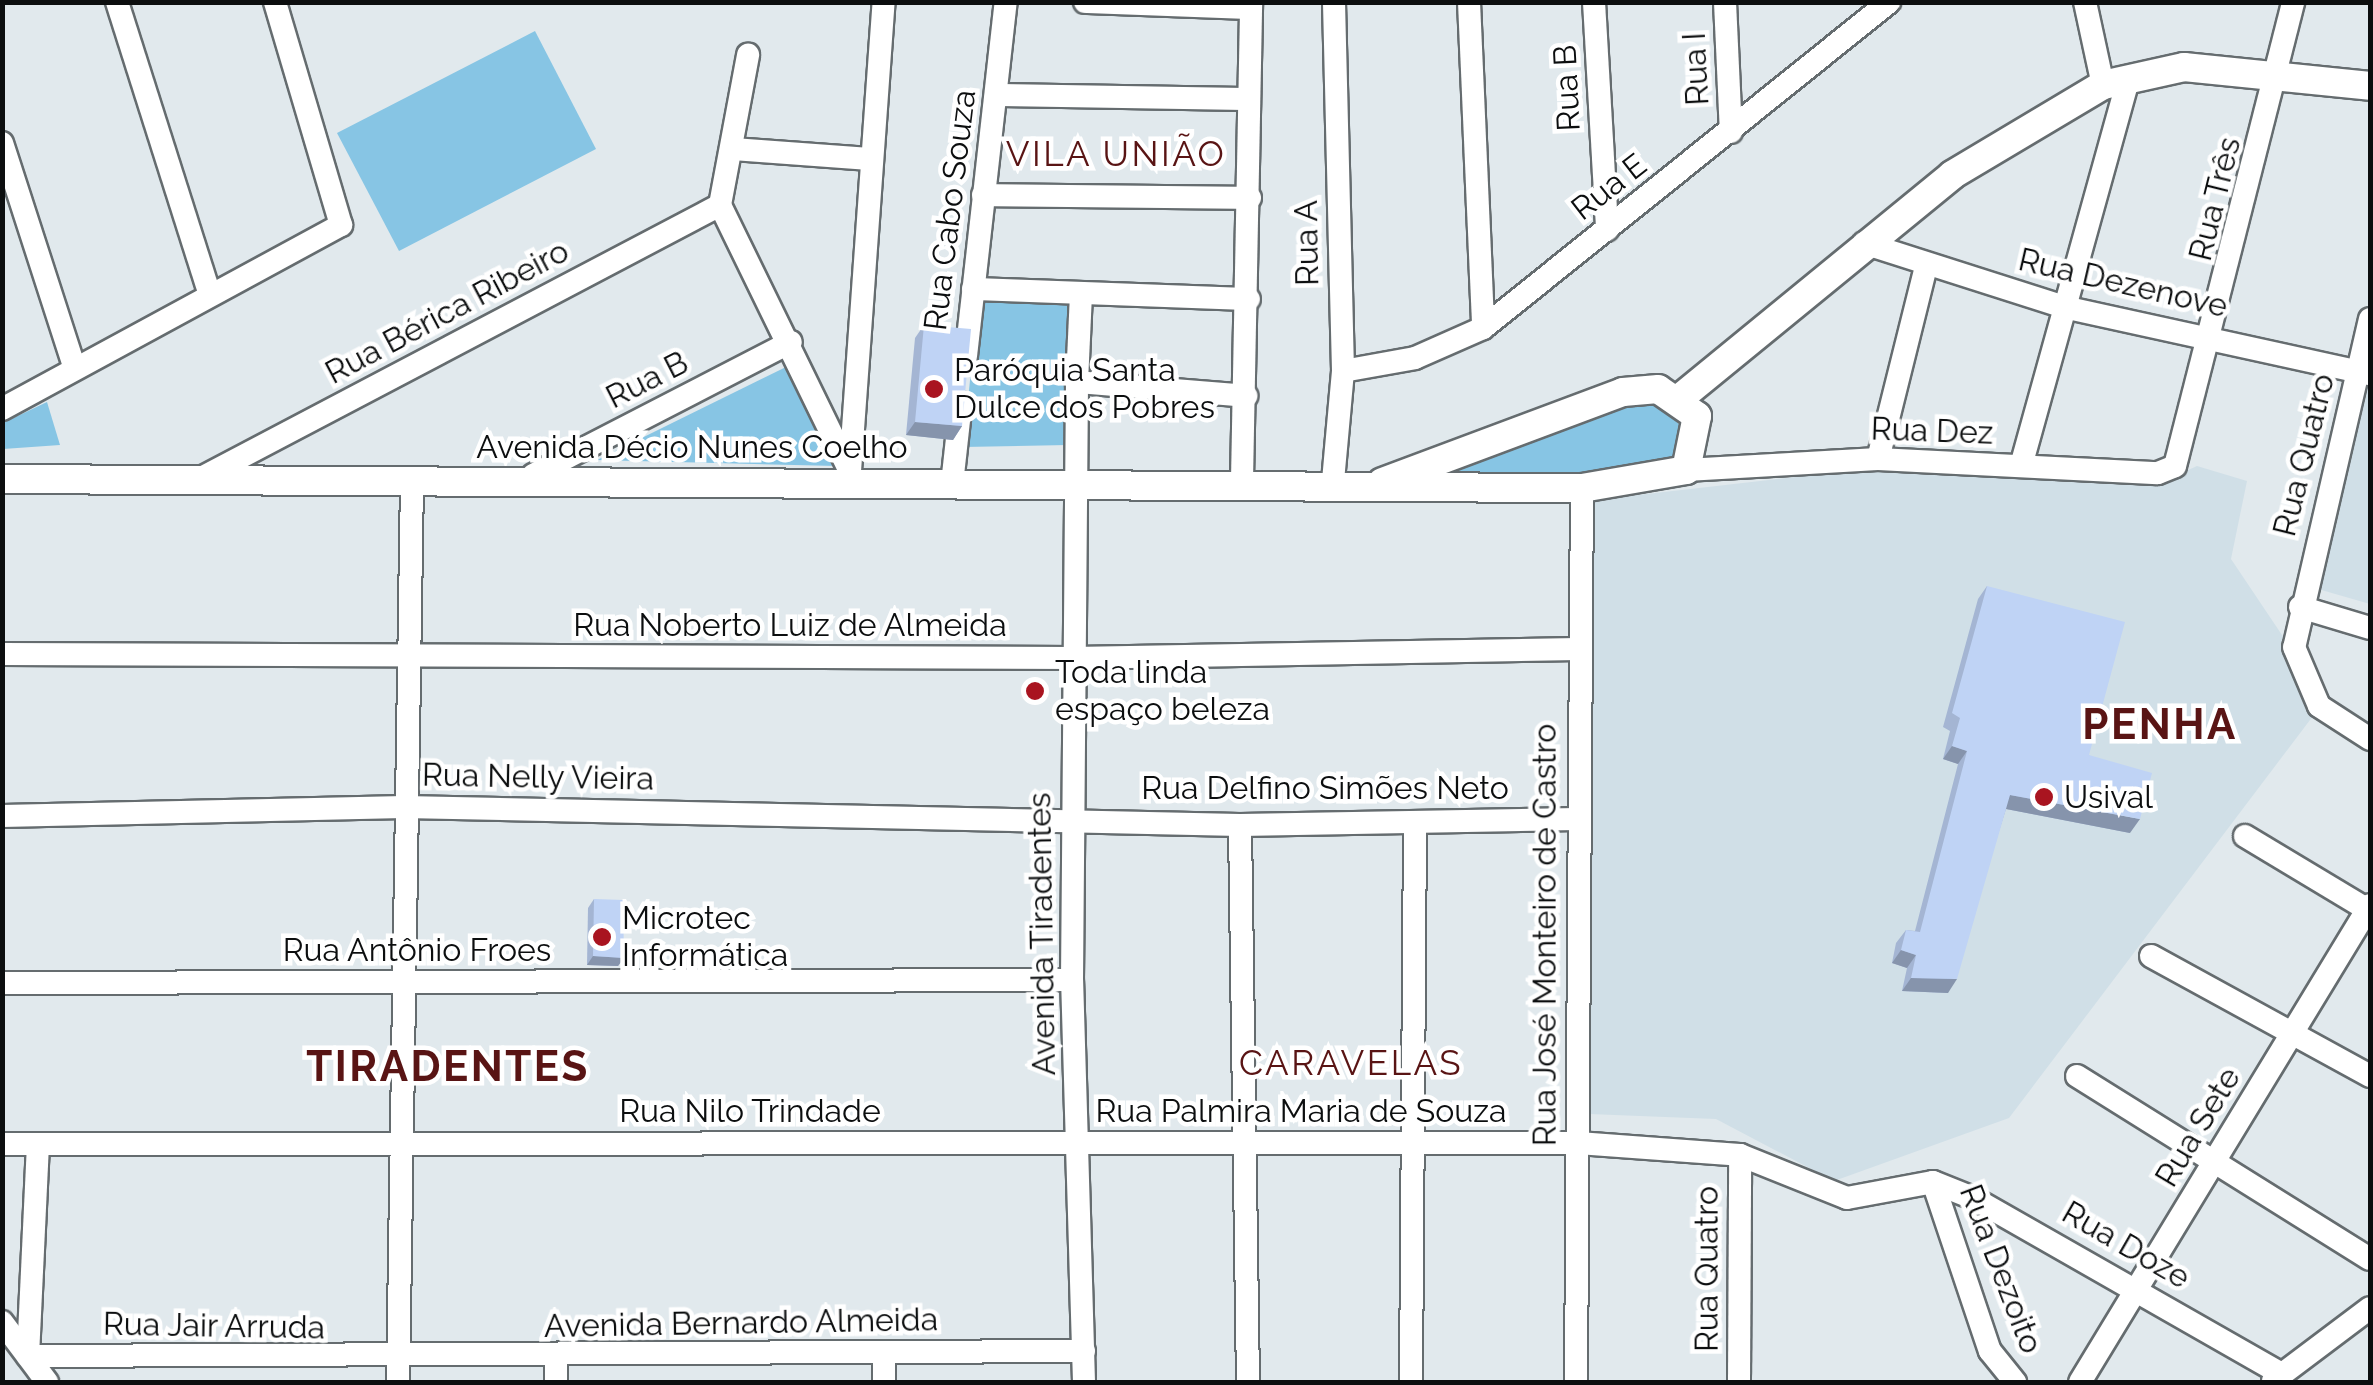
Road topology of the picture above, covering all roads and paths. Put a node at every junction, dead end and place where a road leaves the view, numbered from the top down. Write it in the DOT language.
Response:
graph roads {
  1 [pos="117,2"];
  2 [pos="275,2"];
  3 [pos="884,2"];
  4 [pos="1006,2"];
  5 [pos="1085,2"];
  6 [pos="1334,2"];
  7 [pos="1469,2"];
  8 [pos="1594,2"];
  9 [pos="1725,2"];
  10 [pos="1889,2"];
  11 [pos="2086,2"];
  12 [pos="2293,2"];
  13 [pos="1251,5"];
  14 [pos="1862,14"];
  15 [pos="748,56"];
  16 [pos="2281,70"];
  17 [pos="2116,83"];
  18 [pos="2370,86"];
  19 [pos="996,96"];
  20 [pos="1249,100"];
  21 [pos="1731,132"];
  22 [pos="2,144"];
  23 [pos="733,149"];
  24 [pos="870,160"];
  25 [pos="983,194"];
  26 [pos="1250,198"];
  27 [pos="720,205"];
  28 [pos="1607,230"];
  29 [pos="1864,243"];
  30 [pos="1926,266"];
  31 [pos="973,289"];
  32 [pos="210,295"];
  33 [pos="1082,295"];
  34 [pos="1249,299"];
  35 [pos="2064,307"];
  36 [pos="2370,319"];
  37 [pos="1483,328"];
  38 [pos="2213,338"];
  39 [pos="791,342"];
  40 [pos="75,369"];
  41 [pos="1343,371"];
  42 [pos="2364,372"];
  43 [pos="1077,382"];
  44 [pos="1246,396"];
  45 [pos="1680,398"];
  46 [pos="2,409"];
  47 [pos="1878,459"];
  48 [pos="2021,466"];
  49 [pos="2175,466"];
  50 [pos="1686,470"];
  51 [pos="205,476"];
  52 [pos="534,476"];
  53 [pos="853,477"];
  54 [pos="2,479"];
  55 [pos="1242,480"];
  56 [pos="1333,481"];
  57 [pos="1382,482"];
  58 [pos="412,484"];
  59 [pos="952,484"];
  60 [pos="1071,485"];
  61 [pos="1582,488"];
  62 [pos="2300,607"];
  63 [pos="2370,628"];
  64 [pos="1578,649"];
  65 [pos="2,654"];
  66 [pos="406,656"];
  67 [pos="1073,658"];
  68 [pos="2370,739"];
  69 [pos="404,807"];
  70 [pos="2,816"];
  71 [pos="1072,818"];
  72 [pos="1577,819"];
  73 [pos="1415,824"];
  74 [pos="1240,825"];
  75 [pos="2245,836"];
  76 [pos="2370,909"];
  77 [pos="2151,956"];
  78 [pos="1072,980"];
  79 [pos="2,983"];
  80 [pos="404,983"];
  81 [pos="2291,1033"];
  82 [pos="2076,1076"];
  83 [pos="2370,1076"];
  84 [pos="403,1143"];
  85 [pos="1410,1143"];
  86 [pos="1578,1143"];
  87 [pos="2,1144"];
  88 [pos="38,1144"];
  89 [pos="1078,1144"];
  90 [pos="1250,1144"];
  91 [pos="1740,1155"];
  92 [pos="2214,1166"];
  93 [pos="1933,1182"];
  94 [pos="2370,1259"];
  95 [pos="2137,1288"];
  96 [pos="2370,1308"];
  97 [pos="2,1322"];
  98 [pos="1084,1351"];
  99 [pos="884,1355"];
  100 [pos="28,1356"];
  101 [pos="556,1357"];
  102 [pos="721,1357"];
  103 [pos="398,1372"];
  104 [pos="2276,1378"];
  105 [pos="2011,1380"];
  106 [pos="47,1382"];
  107 [pos="556,1382"];
  108 [pos="722,1382"];
  109 [pos="884,1382"];
  110 [pos="1084,1382"];
  111 [pos="1248,1382"];
  112 [pos="1411,1382"];
  113 [pos="1576,1382"];
  114 [pos="1740,1382"];
  115 [pos="2080,1382"];
  1 -- 32 [label="street"];
  2 -- 32 [label="street"];
  3 -- 24 [label="street"];
  4 -- 19 [label="street, Rua Cabo Souza"];
  5 -- 13 [label="street"];
  6 -- 41 [label="street, Rua A"];
  7 -- 37 [label="street"];
  8 -- 28 [label="street, Rua B"];
  9 -- 21 [label="street, Rua I"];
  10 -- 14 [label="street, Rua E"];
  11 -- 17 [label="street"];
  12 -- 16 [label="street, Rua Três"];
  13 -- 20 [label="street"];
  14 -- 21 [label="street, Rua E"];
  15 -- 23 [label="street"];
  16 -- 17 [label="street"];
  16 -- 18 [label="street"];
  16 -- 38 [label="street, Rua Três"];
  17 -- 29 [label="street"];
  17 -- 35 [label="street"];
  19 -- 20 [label="street"];
  19 -- 25 [label="street, Rua Cabo Souza"];
  20 -- 26 [label="street"];
  21 -- 28 [label="street, Rua E"];
  22 -- 40 [label="street"];
  23 -- 24 [label="street"];
  23 -- 27 [label="street"];
  24 -- 53 [label="street"];
  25 -- 26 [label="street"];
  25 -- 31 [label="street, Rua Cabo Souza"];
  26 -- 34 [label="street"];
  27 -- 39 [label="street"];
  27 -- 51 [label="street, Rua Bérica Ribeiro"];
  28 -- 37 [label="street, Rua E"];
  29 -- 30 [label="street, Rua Dezenove"];
  29 -- 45 [label="street"];
  30 -- 35 [label="street, Rua Dezenove"];
  30 -- 47 [label="street"];
  31 -- 33 [label="street"];
  31 -- 59 [label="street, Rua Cabo Souza"];
  32 -- 40 [label="street"];
  33 -- 34 [label="street"];
  33 -- 43 [label="street, Avenida Tiradentes"];
  34 -- 44 [label="street"];
  35 -- 38 [label="street, Rua Dezenove"];
  35 -- 48 [label="street"];
  36 -- 42 [label="street, Rua Quatro"];
  37 -- 41 [label="street, Rua E"];
  38 -- 42 [label="street, Rua Dezenove"];
  38 -- 49 [label="street, Rua Três"];
  39 -- 52 [label="street, Rua B"];
  39 -- 53 [label="street"];
  40 -- 46 [label="street"];
  41 -- 56 [label="street, Rua A"];
  42 -- 62 [label="street, Rua Quatro"];
  43 -- 44 [label="street"];
  43 -- 60 [label="street, Avenida Tiradentes"];
  44 -- 55 [label="street"];
  45 -- 50 [label="street"];
  45 -- 57 [label="street"];
  47 -- 48 [label="street, Rua Dez"];
  47 -- 50 [label="street, Rua Dez"];
  48 -- 49 [label="street, Rua Dez"];
  50 -- 61 [label="street, Avenida Décio Nunes Coelho"];
  51 -- 54 [label="street, Avenida Décio Nunes Coelho"];
  51 -- 58 [label="street, Avenida Décio Nunes Coelho"];
  52 -- 53 [label="street, Avenida Décio Nunes Coelho"];
  52 -- 58 [label="street, Avenida Décio Nunes Coelho"];
  53 -- 59 [label="street, Avenida Décio Nunes Coelho"];
  55 -- 56 [label="street, Avenida Décio Nunes Coelho"];
  55 -- 60 [label="street, Avenida Décio Nunes Coelho"];
  56 -- 57 [label="street, Avenida Décio Nunes Coelho"];
  57 -- 61 [label="street, Avenida Décio Nunes Coelho"];
  58 -- 66 [label="street"];
  59 -- 60 [label="street, Avenida Décio Nunes Coelho"];
  60 -- 67 [label="street, Avenida Tiradentes"];
  61 -- 64 [label="street, Rua José Monteiro de Castro"];
  62 -- 63 [label="street"];
  62 -- 68 [label="street, Rua Quatro"];
  64 -- 67 [label="street, Rua Noberto Luiz de Almeida"];
  64 -- 72 [label="street, Rua José Monteiro de Castro"];
  65 -- 66 [label="street, Rua Noberto Luiz de Almeida"];
  66 -- 67 [label="street, Rua Noberto Luiz de Almeida"];
  66 -- 69 [label="street"];
  67 -- 71 [label="street, Avenida Tiradentes"];
  69 -- 70 [label="street, Rua Nelly Vieira"];
  69 -- 71 [label="street, Rua Nelly Vieira"];
  69 -- 80 [label="street"];
  71 -- 74 [label="street, Rua Delfino Simões Neto"];
  71 -- 78 [label="street, Avenida Tiradentes"];
  72 -- 73 [label="street, Rua Delfino Simões Neto"];
  72 -- 86 [label="street, Rua José Monteiro de Castro"];
  73 -- 74 [label="street, Rua Delfino Simões Neto"];
  73 -- 85 [label="street"];
  74 -- 90 [label="street"];
  75 -- 76 [label="street"];
  76 -- 81 [label="street, Rua Sete"];
  77 -- 81 [label="street"];
  78 -- 80 [label="street, Rua Antônio Froes"];
  78 -- 89 [label="street, Avenida Tiradentes"];
  79 -- 80 [label="street, Rua Antônio Froes"];
  80 -- 84 [label="street"];
  81 -- 83 [label="street"];
  81 -- 92 [label="street, Rua Sete"];
  82 -- 92 [label="street"];
  84 -- 88 [label="street, Rua Nilo Trindade"];
  84 -- 89 [label="street, Rua Nilo Trindade"];
  84 -- 103 [label="street"];
  85 -- 86 [label="street, Rua Palmira Maria de Souza"];
  85 -- 90 [label="street, Rua Palmira Maria de Souza"];
  85 -- 112 [label="street"];
  86 -- 91 [label="street, Rua Palmira Maria de Souza"];
  86 -- 113 [label="street, Rua José Monteiro de Castro"];
  87 -- 88 [label="street, Rua Nilo Trindade"];
  88 -- 100 [label="street"];
  89 -- 90 [label="street, Rua Palmira Maria de Souza"];
  89 -- 98 [label="street, Avenida Tiradentes"];
  90 -- 111 [label="street"];
  91 -- 93 [label="street, Rua Palmira Maria de Souza"];
  91 -- 114 [label="street, Rua Quatro"];
  92 -- 94 [label="street"];
  92 -- 95 [label="street, Rua Sete"];
  93 -- 95 [label="street, Rua Doze"];
  93 -- 105 [label="street, Rua Dezoito"];
  95 -- 104 [label="street, Rua Doze"];
  95 -- 115 [label="street, Rua Sete"];
  96 -- 104 [label="street"];
  97 -- 100 [label="street"];
  98 -- 99 [label="street, Avenida Bernardo Almeida"];
  98 -- 110 [label="street, Avenida Tiradentes"];
  99 -- 102 [label="street, Avenida Bernardo Almeida"];
  99 -- 109 [label="street"];
  100 -- 103 [label="street, Rua Jair Arruda"];
  100 -- 106 [label="street"];
  101 -- 102 [label="street, Avenida Bernardo Almeida"];
  101 -- 103 [label="street, Avenida Bernardo Almeida"];
  101 -- 107 [label="street"];
  102 -- 108 [label="street"];
}
